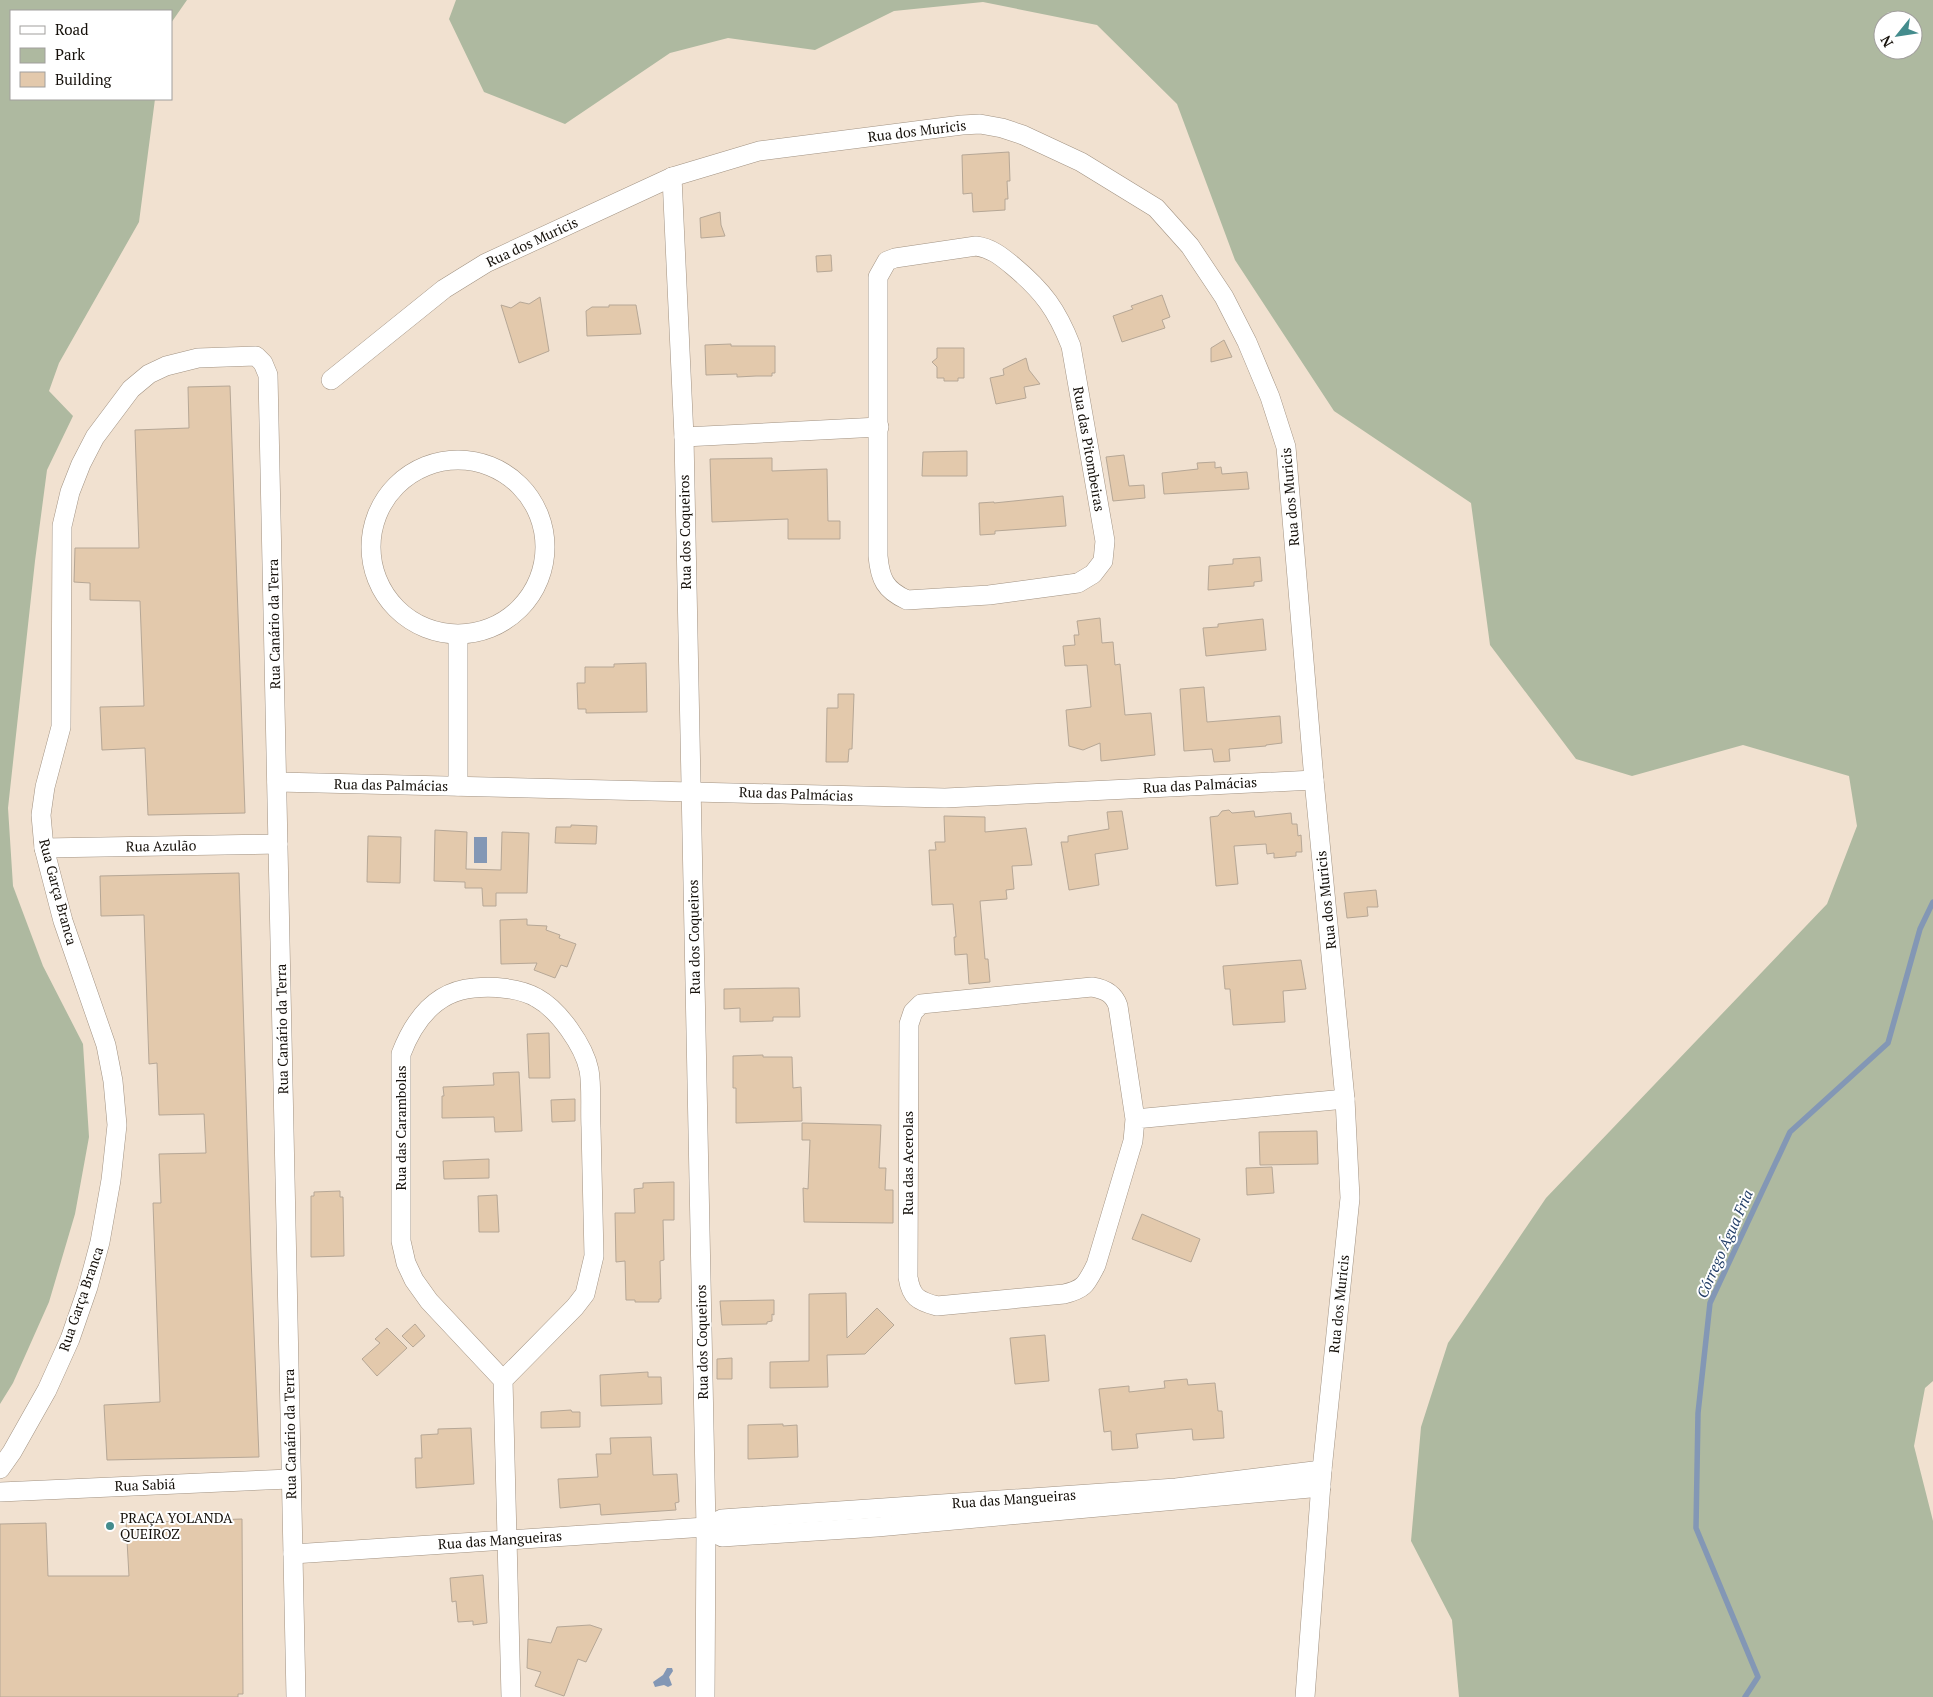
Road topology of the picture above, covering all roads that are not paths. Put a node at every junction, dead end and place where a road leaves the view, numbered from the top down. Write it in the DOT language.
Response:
graph roads {
  1 [pos="672,177"];
  2 [pos="263,362"];
  3 [pos="331,380"];
  4 [pos="879,426"];
  5 [pos="684,437"];
  6 [pos="458,635"];
  7 [pos="1314,780"];
  8 [pos="277,782"];
  9 [pos="458,786"];
  10 [pos="691,791"];
  11 [pos="278,844"];
  12 [pos="44,848"];
  13 [pos="1346,1099"];
  14 [pos="1135,1119"];
  15 [pos="503,1380"];
  16 [pos="0,1469"];
  17 [pos="290,1479"];
  18 [pos="1321,1479"];
  19 [pos="0,1492"];
  20 [pos="706,1527"];
  21 [pos="507,1539"];
  22 [pos="293,1554"];
  23 [pos="296,1697"];
  24 [pos="511,1697"];
  25 [pos="705,1697"];
  26 [pos="1305,1697"];
  1 -- 3 [label="street, Rua dos Muricis"];
  1 -- 5 [label="street, Rua dos Coqueiros"];
  1 -- 7 [label="street, Rua dos Muricis"];
  2 -- 8 [label="street, Rua Canário da Terra"];
  2 -- 12 [label="street, Rua Garça Branca"];
  4 -- 4 [label="street, Rua das Pitombeiras"];
  4 -- 5 [label="street"];
  5 -- 10 [label="street, Rua dos Coqueiros"];
  6 -- 6 [label="street"];
  6 -- 9 [label="street"];
  7 -- 10 [label="street, Rua das Palmácias"];
  7 -- 13 [label="street, Rua dos Muricis"];
  8 -- 9 [label="street, Rua das Palmácias"];
  8 -- 11 [label="street, Rua Canário da Terra"];
  9 -- 10 [label="street, Rua das Palmácias"];
  10 -- 20 [label="street, Rua dos Coqueiros"];
  11 -- 12 [label="street, Rua Azulão"];
  11 -- 17 [label="street, Rua Canário da Terra"];
  12 -- 16 [label="street, Rua Garça Branca"];
  13 -- 14 [label="street"];
  13 -- 18 [label="street, Rua dos Muricis"];
  14 -- 14 [label="street, Rua das Acerolas"];
  15 -- 15 [label="street, Rua das Carambolas"];
  15 -- 21 [label="street"];
  17 -- 19 [label="street, Rua Sabiá"];
  17 -- 22 [label="street, Rua Canário da Terra"];
  18 -- 20 [label="street, Rua das Mangueiras"];
  18 -- 26 [label="street, Rua dos Muricis"];
  20 -- 21 [label="street, Rua das Mangueiras"];
  20 -- 25 [label="street, Rua dos Coqueiros"];
  21 -- 22 [label="street, Rua das Mangueiras"];
  21 -- 24 [label="street"];
  22 -- 23 [label="street, Rua Canário da Terra"];
}
